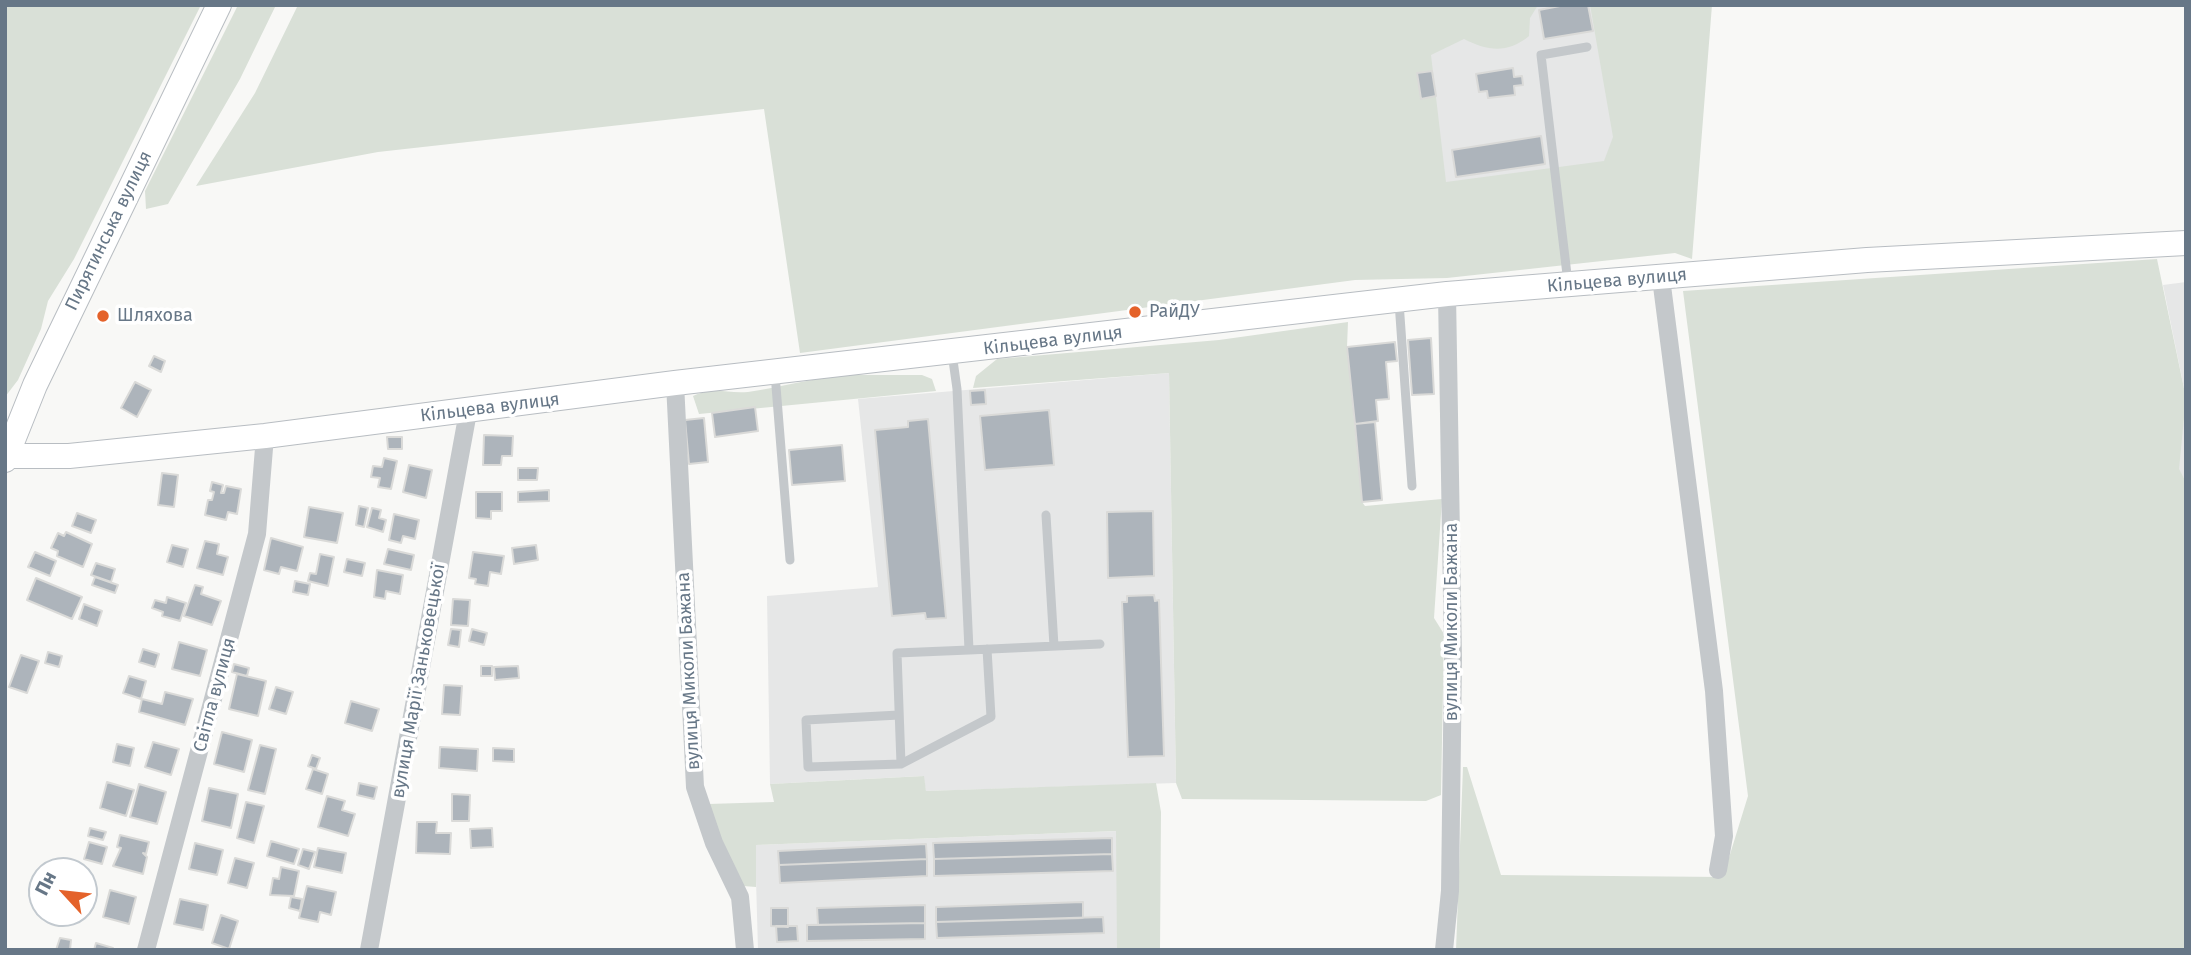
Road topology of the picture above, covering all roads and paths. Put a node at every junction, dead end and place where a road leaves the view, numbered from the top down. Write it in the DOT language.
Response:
graph roads {
  1 [pos="219,5"];
  2 [pos="1587,47"];
  3 [pos="2186,243"];
  4 [pos="1661,278"];
  5 [pos="1568,285"];
  6 [pos="1447,294"];
  7 [pos="1399,300"];
  8 [pos="952,353"];
  9 [pos="775,372"];
  10 [pos="675,383"];
  11 [pos="468,412"];
  12 [pos="265,436"];
  13 [pos="6,458"];
  14 [pos="1412,486"];
  15 [pos="1046,515"];
  16 [pos="790,560"];
  17 [pos="1100,644"];
  18 [pos="1054,646"];
  19 [pos="987,649"];
  20 [pos="969,650"];
  21 [pos="899,715"];
  22 [pos="901,764"];
  23 [pos="1718,870"];
  24 [pos="146,950"];
  25 [pos="369,950"];
  26 [pos="745,950"];
  27 [pos="1444,950"];
  1 -- 13 [label="street, Пирятинська вулиця"];
  2 -- 5 [label="lane"];
  3 -- 4 [label="street, Кільцева вулиця"];
  4 -- 5 [label="street, Кільцева вулиця"];
  4 -- 23 [label="street"];
  5 -- 6 [label="street, Кільцева вулиця"];
  6 -- 7 [label="street, Кільцева вулиця"];
  6 -- 27 [label="street, вулиця Миколи Бажана"];
  7 -- 8 [label="street, Кільцева вулиця"];
  7 -- 14 [label="lane"];
  8 -- 9 [label="street, Кільцева вулиця"];
  8 -- 20 [label="lane"];
  9 -- 10 [label="street, Кільцева вулиця"];
  9 -- 16 [label="lane"];
  10 -- 11 [label="street, Кільцева вулиця"];
  10 -- 26 [label="street, вулиця Миколи Бажана"];
  11 -- 12 [label="street, Кільцева вулиця"];
  11 -- 25 [label="street, вулиця Марії Заньковецької"];
  12 -- 13 [label="street, Кільцева вулиця"];
  12 -- 24 [label="street, Світла вулиця"];
  15 -- 18 [label="lane"];
  17 -- 18 [label="lane"];
  18 -- 19 [label="lane"];
  19 -- 20 [label="lane"];
  19 -- 22 [label="lane"];
  20 -- 21 [label="lane"];
  21 -- 22 [label="lane"];
  21 -- 22 [label="lane"];
}
